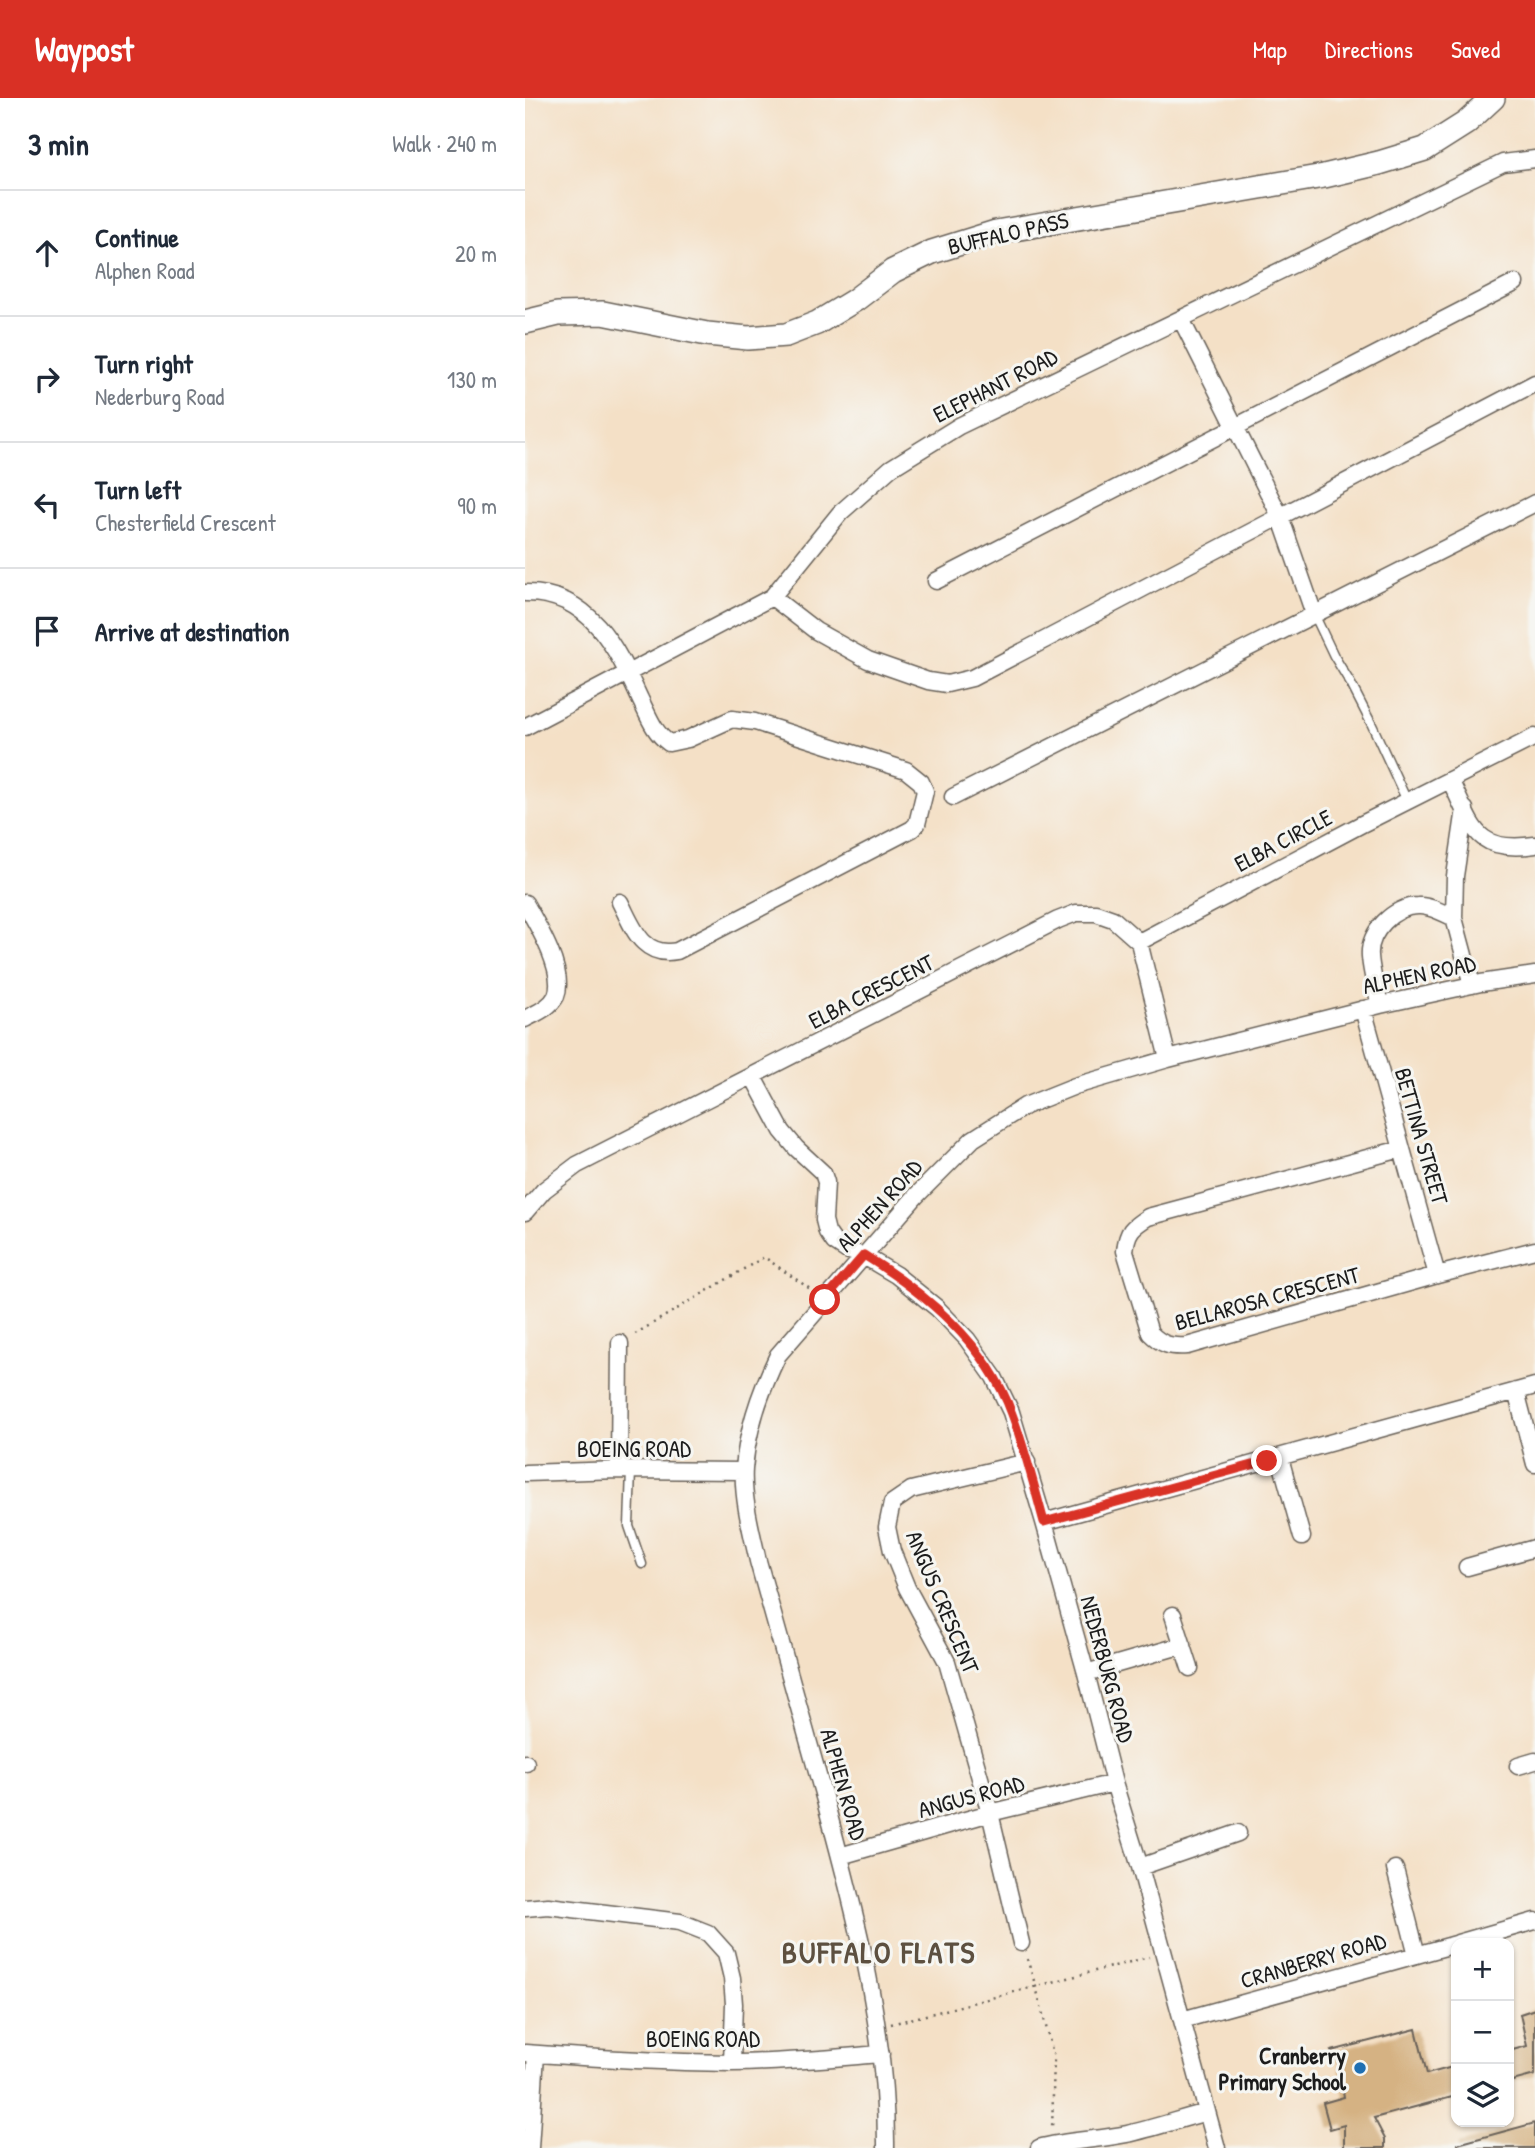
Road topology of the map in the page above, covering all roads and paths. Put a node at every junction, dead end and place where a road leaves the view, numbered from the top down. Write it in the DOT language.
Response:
graph roads {
  1 [pos="1493,98"];
  2 [pos="1535,159"];
  3 [pos="1515,283"];
  4 [pos="1181,318"];
  5 [pos="525,322"];
  6 [pos="1535,383"];
  7 [pos="1235,426"];
  8 [pos="1535,503"];
  9 [pos="1280,516"];
  10 [pos="936,581"];
  11 [pos="525,593"];
  12 [pos="772,597"];
  13 [pos="1314,614"];
  14 [pos="628,673"];
  15 [pos="525,727"];
  16 [pos="1535,737"];
  17 [pos="1450,780"];
  18 [pos="953,797"];
  19 [pos="1408,802"];
  20 [pos="1465,809"];
  21 [pos="1535,845"];
  22 [pos="620,902"];
  23 [pos="527,912"];
  24 [pos="1454,918"];
  25 [pos="1139,942"];
  26 [pos="1535,975"];
  27 [pos="1472,985"];
  28 [pos="1380,1005"];
  29 [pos="1363,1009"];
  30 [pos="525,1019"];
  31 [pos="1168,1059"];
  32 [pos="753,1077"];
  33 [pos="1401,1149"];
  34 [pos="525,1212"];
  35 [pos="1535,1250"];
  36 [pos="864,1255"];
  37 [pos="1437,1275"];
  38 [pos="825,1300"];
  39 [pos="620,1343"];
  40 [pos="1535,1386"];
  41 [pos="1515,1391"];
  42 [pos="1280,1458"];
  43 [pos="1027,1462"];
  44 [pos="1535,1464"];
  45 [pos="625,1470"];
  46 [pos="744,1471"];
  47 [pos="525,1473"];
  48 [pos="1044,1522"];
  49 [pos="1303,1537"];
  50 [pos="1535,1548"];
  51 [pos="642,1563"];
  52 [pos="1467,1567"];
  53 [pos="1173,1615"];
  54 [pos="1183,1645"];
  55 [pos="1190,1668"];
  56 [pos="1086,1673"];
  57 [pos="1535,1761"];
  58 [pos="1518,1766"];
  59 [pos="1114,1783"];
  60 [pos="990,1813"];
  61 [pos="1238,1833"];
  62 [pos="840,1856"];
  63 [pos="1140,1867"];
  64 [pos="1395,1868"];
  65 [pos="525,1908"];
  66 [pos="1535,1922"];
  67 [pos="1476,1938"];
  68 [pos="1021,1943"];
  69 [pos="1451,1945"];
  70 [pos="1163,1953"];
  71 [pos="1417,1955"];
  72 [pos="1037,1987"];
  73 [pos="1182,2020"];
  74 [pos="878,2028"];
  75 [pos="531,2053"];
  76 [pos="881,2054"];
  77 [pos="732,2063"];
  78 [pos="1207,2112"];
  79 [pos="1045,2146"];
  80 [pos="530,2148"];
  81 [pos="886,2148"];
  82 [pos="1217,2148"];
  1 -- 5 [label="main road, BUFFALO PASS"];
  2 -- 4 [label="street, ELEPHANT ROAD"];
  3 -- 7 [label="street"];
  4 -- 7 [label="street"];
  4 -- 12 [label="street, ELEPHANT ROAD"];
  6 -- 9 [label="street"];
  7 -- 9 [label="street"];
  7 -- 10 [label="street"];
  8 -- 13 [label="street"];
  9 -- 12 [label="street"];
  9 -- 13 [label="street"];
  11 -- 14 [label="street"];
  12 -- 14 [label="street, ELEPHANT ROAD"];
  13 -- 18 [label="street"];
  13 -- 19 [label="lane"];
  14 -- 15 [label="street, ELEPHANT ROAD"];
  14 -- 22 [label="street"];
  16 -- 17 [label="street, ELBA CIRCLE"];
  17 -- 19 [label="street, ELBA CIRCLE"];
  17 -- 20 [label="street"];
  19 -- 25 [label="street, ELBA CIRCLE"];
  20 -- 21 [label="street"];
  20 -- 24 [label="street"];
  23 -- 30 [label="street"];
  24 -- 27 [label="street"];
  24 -- 28 [label="street"];
  25 -- 31 [label="street"];
  25 -- 32 [label="street, ELBA CRESCENT"];
  26 -- 27 [label="street, ALPHEN ROAD"];
  27 -- 28 [label="street, ALPHEN ROAD"];
  28 -- 29 [label="street, ALPHEN ROAD"];
  29 -- 31 [label="street, ALPHEN ROAD"];
  29 -- 33 [label="street, BETTINA STREET"];
  31 -- 36 [label="street, ALPHEN ROAD"];
  32 -- 34 [label="street, ELBA CRESCENT"];
  32 -- 36 [label="street, NEDERBURG ROAD"];
  33 -- 37 [label="street, BETTINA STREET"];
  33 -- 37 [label="street, BELLAROSA CRESCENT"];
  35 -- 37 [label="street, BELLAROSA CRESCENT"];
  36 -- 38 [label="street, ALPHEN ROAD"];
  36 -- 43 [label="street, NEDERBURG ROAD"];
  38 -- 39 [label="path"];
  38 -- 46 [label="street, ALPHEN ROAD"];
  39 -- 45 [label="street"];
  40 -- 41 [label="street"];
  41 -- 42 [label="street"];
  41 -- 44 [label="street"];
  42 -- 48 [label="street"];
  42 -- 49 [label="street"];
  43 -- 48 [label="street, NEDERBURG ROAD"];
  43 -- 60 [label="street, ANGUS CRESCENT"];
  45 -- 46 [label="street, BOEING ROAD"];
  45 -- 47 [label="street, BOEING ROAD"];
  45 -- 51 [label="lane"];
  46 -- 62 [label="street, ALPHEN ROAD"];
  48 -- 56 [label="street, NEDERBURG ROAD"];
  50 -- 52 [label="street"];
  53 -- 54 [label="street"];
  54 -- 55 [label="street"];
  54 -- 56 [label="street"];
  56 -- 59 [label="street, NEDERBURG ROAD"];
  57 -- 58 [label="street"];
  59 -- 60 [label="street, ANGUS ROAD"];
  59 -- 63 [label="street, NEDERBURG ROAD"];
  60 -- 62 [label="street, ANGUS ROAD"];
  60 -- 68 [label="street, ANGUS CRESCENT"];
  61 -- 63 [label="street"];
  62 -- 74 [label="street, ALPHEN ROAD"];
  63 -- 70 [label="street, NEDERBURG ROAD"];
  64 -- 71 [label="street"];
  65 -- 77 [label="street"];
  66 -- 67 [label="street, CRANBERRY ROAD"];
  68 -- 72 [label="path"];
  69 -- 71 [label="street, CRANBERRY ROAD"];
  70 -- 72 [label="path"];
  70 -- 73 [label="street, NEDERBURG ROAD"];
  71 -- 73 [label="street, CRANBERRY ROAD"];
  72 -- 74 [label="path"];
  72 -- 79 [label="path"];
  73 -- 78 [label="street, NEDERBURG ROAD"];
  74 -- 76 [label="street, ALPHEN ROAD"];
  75 -- 77 [label="street, BOEING ROAD"];
  75 -- 80 [label="street"];
  76 -- 77 [label="street, BOEING ROAD"];
  76 -- 81 [label="street, ALPHEN ROAD"];
  78 -- 79 [label="street"];
  78 -- 82 [label="street, NEDERBURG ROAD"];
}
